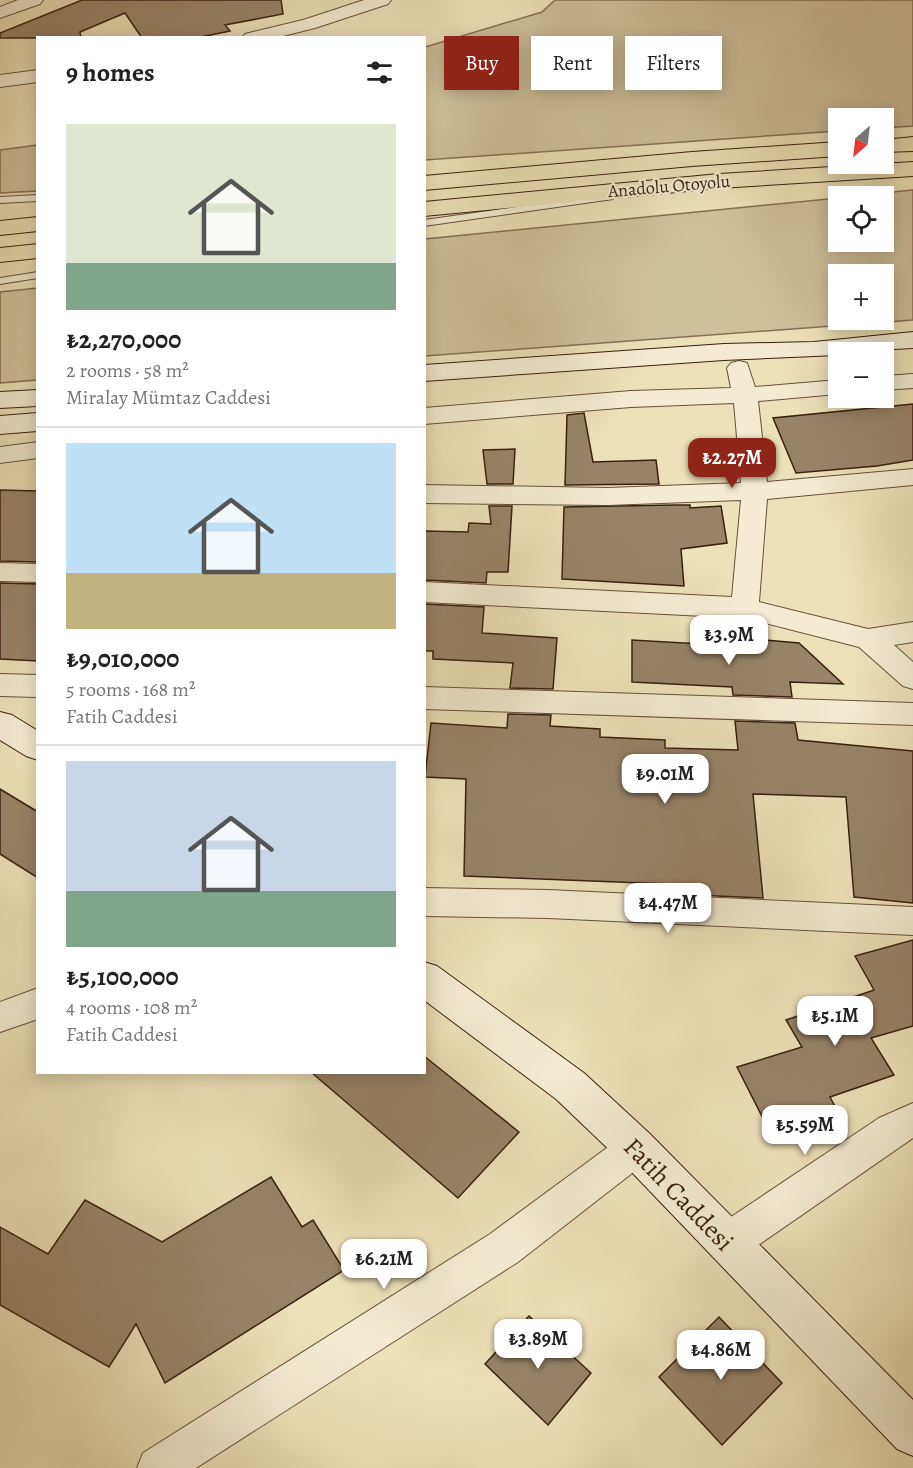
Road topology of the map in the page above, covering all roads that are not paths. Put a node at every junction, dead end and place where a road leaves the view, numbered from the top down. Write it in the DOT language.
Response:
graph roads {
  1 [pos="34,0"];
  2 [pos="330,0"];
  3 [pos="382,0"];
  4 [pos="0,12"];
  5 [pos="342,14"];
  6 [pos="259,36"];
  7 [pos="36,76"];
  8 [pos="0,81"];
  9 [pos="913,144"];
  10 [pos="894,145"];
  11 [pos="828,150"];
  12 [pos="913,169"];
  13 [pos="508,175"];
  14 [pos="426,178"];
  15 [pos="719,182"];
  16 [pos="426,183"];
  17 [pos="36,198"];
  18 [pos="0,200"];
  19 [pos="426,209"];
  20 [pos="426,223"];
  21 [pos="36,224"];
  22 [pos="0,228"];
  23 [pos="36,251"];
  24 [pos="0,255"];
  25 [pos="36,275"];
  26 [pos="0,281"];
  27 [pos="913,340"];
  28 [pos="814,350"];
  29 [pos="739,368"];
  30 [pos="426,373"];
  31 [pos="913,381"];
  32 [pos="894,382"];
  33 [pos="828,388"];
  34 [pos="426,394"];
  35 [pos="745,395"];
  36 [pos="36,398"];
  37 [pos="0,400"];
  38 [pos="426,416"];
  39 [pos="36,422"];
  40 [pos="0,425"];
  41 [pos="36,450"];
  42 [pos="0,455"];
  43 [pos="913,477"];
  44 [pos="755,492"];
  45 [pos="426,494"];
  46 [pos="0,572"];
  47 [pos="36,573"];
  48 [pos="426,592"];
  49 [pos="745,608"];
  50 [pos="913,632"];
  51 [pos="868,639"];
  52 [pos="913,678"];
  53 [pos="0,685"];
  54 [pos="36,686"];
  55 [pos="426,698"];
  56 [pos="913,714"];
  57 [pos="0,724"];
  58 [pos="36,746"];
  59 [pos="426,902"];
  60 [pos="913,921"];
  61 [pos="426,979"];
  62 [pos="36,1004"];
  63 [pos="0,1017"];
  64 [pos="913,1120"];
  65 [pos="636,1148"];
  66 [pos="728,1243"];
  67 [pos="913,1433"];
  68 [pos="158,1468"];
  1 -- 4 [label="street"];
  2 -- 5 [label="street"];
  3 -- 5 [label="street"];
  5 -- 6 [label="street"];
  7 -- 8 [label="street"];
  9 -- 10 [label="highway"];
  11 -- 13 [label="highway, Anadolu Otoyolu"];
  12 -- 15 [label="highway, Anadolu Otoyolu"];
  13 -- 14 [label="lane"];
  13 -- 16 [label="highway, Anadolu Otoyolu"];
  15 -- 19 [label="highway, Anadolu Otoyolu"];
  15 -- 20 [label="lane"];
  17 -- 18 [label="lane"];
  21 -- 22 [label="highway"];
  23 -- 24 [label="highway"];
  25 -- 26 [label="lane"];
  27 -- 28 [label="main road"];
  28 -- 29 [label="main road"];
  28 -- 30 [label="main road"];
  29 -- 34 [label="main road"];
  29 -- 35 [label="street"];
  31 -- 32 [label="street"];
  33 -- 35 [label="street"];
  35 -- 38 [label="street"];
  35 -- 44 [label="street"];
  36 -- 37 [label="main road"];
  39 -- 40 [label="main road"];
  41 -- 42 [label="street"];
  43 -- 44 [label="street"];
  44 -- 45 [label="street"];
  44 -- 49 [label="street"];
  46 -- 47 [label="street"];
  48 -- 49 [label="street"];
  49 -- 51 [label="street"];
  50 -- 51 [label="street"];
  51 -- 52 [label="street"];
  53 -- 54 [label="street"];
  55 -- 56 [label="street"];
  57 -- 58 [label="main road"];
  59 -- 60 [label="street"];
  61 -- 65 [label="main road, Fatih Caddesi"];
  62 -- 63 [label="street"];
  64 -- 66 [label="street"];
  65 -- 66 [label="main road, Fatih Caddesi"];
  65 -- 68 [label="street"];
  66 -- 67 [label="main road, Fatih Caddesi"];
}
